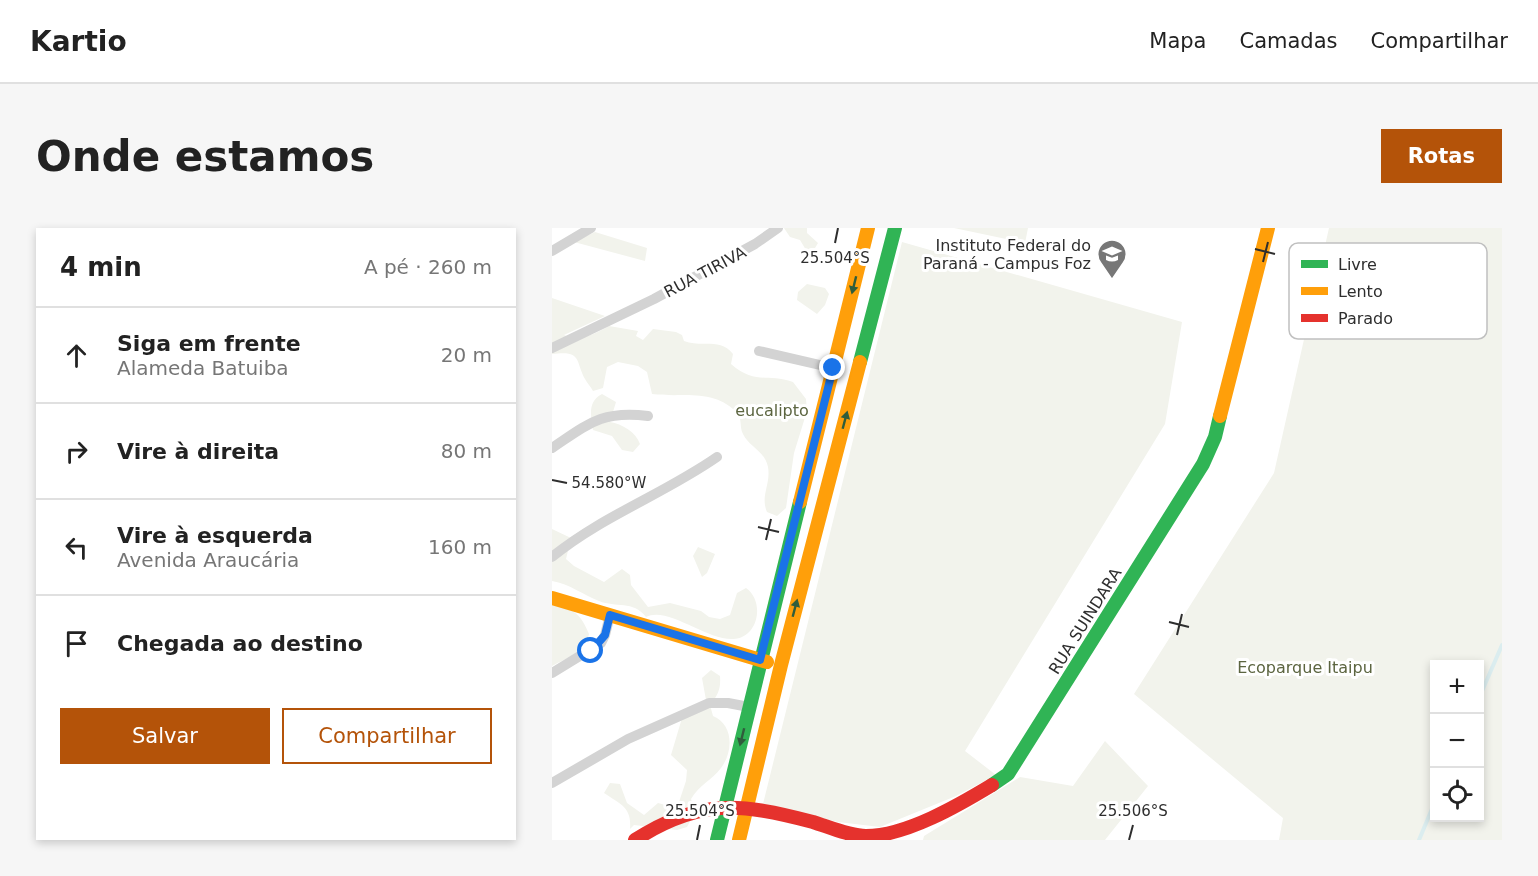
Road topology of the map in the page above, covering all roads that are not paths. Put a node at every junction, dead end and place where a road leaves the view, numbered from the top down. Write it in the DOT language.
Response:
graph roads {
  1 [pos="591,228"];
  2 [pos="778,228"];
  3 [pos="868,228"];
  4 [pos="894,228"];
  5 [pos="1268,228"];
  6 [pos="552,251"];
  7 [pos="552,348"];
  8 [pos="759,351"];
  9 [pos="833,368"];
  10 [pos="648,416"];
  11 [pos="552,448"];
  12 [pos="717,457"];
  13 [pos="552,557"];
  14 [pos="552,598"];
  15 [pos="610,615"];
  16 [pos="760,660"];
  17 [pos="781,665"];
  18 [pos="552,674"];
  19 [pos="749,706"];
  20 [pos="552,783"];
  21 [pos="725,807"];
  22 [pos="751,810"];
  23 [pos="635,840"];
  24 [pos="717,840"];
  25 [pos="739,840"];
  1 -- 6 [label="street"];
  2 -- 7 [label="street, RUA TIRIVA"];
  3 -- 9 [label="street, one-way"];
  17 -- 4 [label="street, one-way"];
  5 -- 22 [label="street, RUA SUINDARA"];
  8 -- 9 [label="street"];
  9 -- 16 [label="street"];
  10 -- 11 [label="street"];
  12 -- 13 [label="street"];
  14 -- 15 [label="street"];
  15 -- 16 [label="street"];
  15 -- 18 [label="street"];
  16 -- 17 [label="street"];
  16 -- 19 [label="street"];
  17 -- 22 [label="street"];
  19 -- 20 [label="street"];
  19 -- 21 [label="street, one-way"];
  21 -- 22 [label="street, RUA SUINDARA"];
  21 -- 23 [label="street, RUA SUINDARA"];
  21 -- 24 [label="street"];
  22 -- 25 [label="street"];
}
